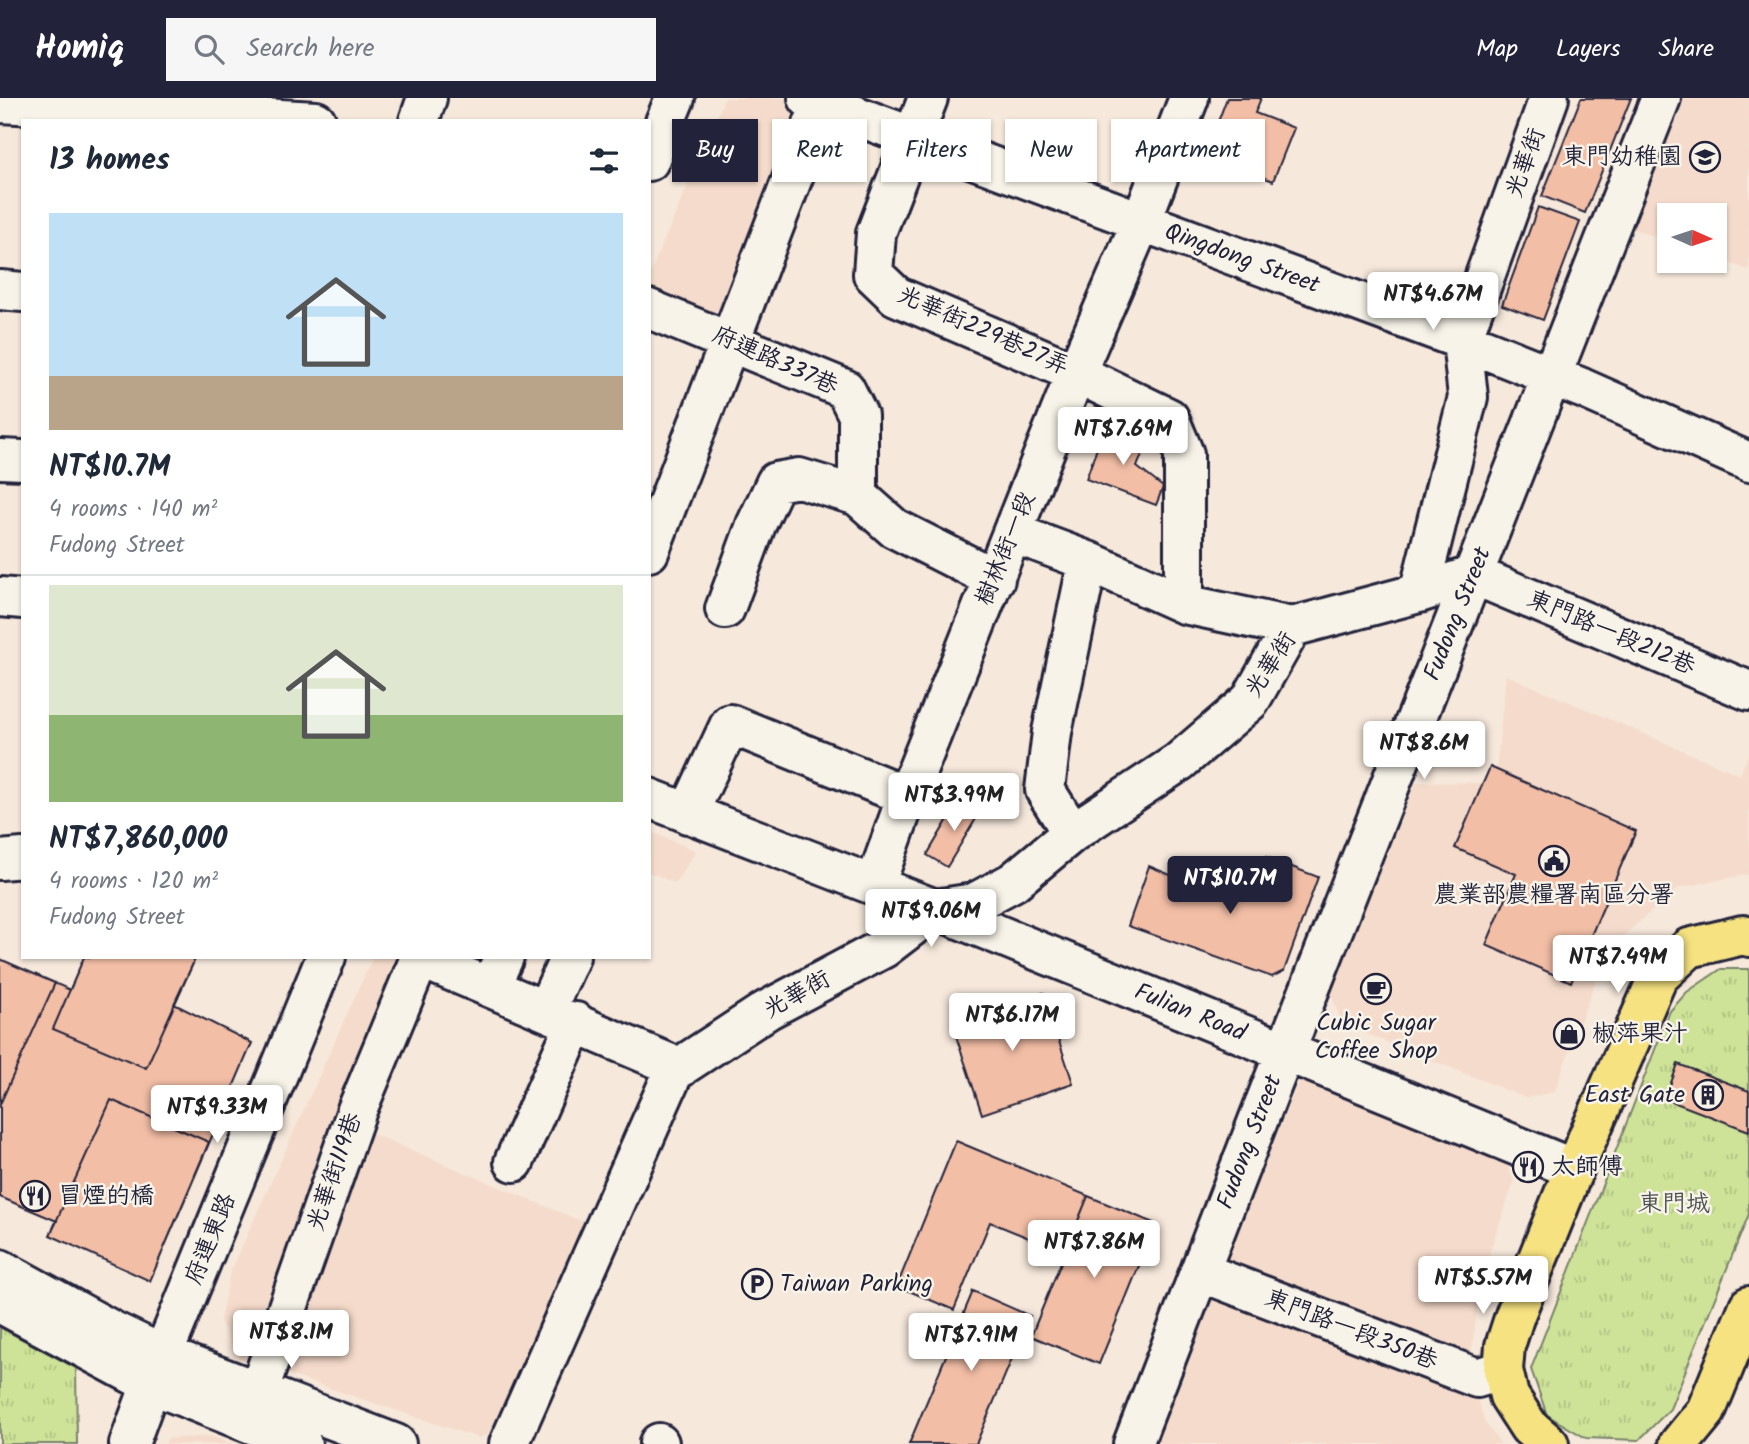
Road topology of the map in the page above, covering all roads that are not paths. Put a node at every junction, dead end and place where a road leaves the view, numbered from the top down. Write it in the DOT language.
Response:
graph roads {
  1 [pos="427,98"];
  2 [pos="675,98"];
  3 [pos="928,98"];
  4 [pos="1189,98"];
  5 [pos="1549,98"];
  6 [pos="1661,98"];
  7 [pos="815,101"];
  8 [pos="0,103"];
  9 [pos="281,119"];
  10 [pos="419,119"];
  11 [pos="920,119"];
  12 [pos="881,125"];
  13 [pos="651,157"];
  14 [pos="991,166"];
  15 [pos="896,182"];
  16 [pos="1141,222"];
  17 [pos="0,290"];
  18 [pos="21,292"];
  19 [pos="651,310"];
  20 [pos="1462,340"];
  21 [pos="732,341"];
  22 [pos="1076,373"];
  23 [pos="1552,377"];
  24 [pos="0,459"];
  25 [pos="21,460"];
  26 [pos="1749,462"];
  27 [pos="858,496"];
  28 [pos="1013,533"];
  29 [pos="651,547"];
  30 [pos="1088,561"];
  31 [pos="1474,575"];
  32 [pos="995,579"];
  33 [pos="1419,593"];
  34 [pos="0,597"];
  35 [pos="21,599"];
  36 [pos="1184,604"];
  37 [pos="725,609"];
  38 [pos="1292,627"];
  39 [pos="1749,691"];
  40 [pos="907,796"];
  41 [pos="651,799"];
  42 [pos="688,814"];
  43 [pos="1072,833"];
  44 [pos="21,858"];
  45 [pos="0,860"];
  46 [pos="874,885"];
  47 [pos="935,909"];
  48 [pos="1749,937"];
  49 [pos="325,959"];
  50 [pos="419,959"];
  51 [pos="425,959"];
  52 [pos="570,959"];
  53 [pos="497,972"];
  54 [pos="561,1016"];
  55 [pos="1285,1052"];
  56 [pos="680,1068"];
  57 [pos="514,1163"];
  58 [pos="1574,1169"];
  59 [pos="0,1269"];
  60 [pos="1201,1272"];
  61 [pos="0,1303"];
  62 [pos="1749,1306"];
  63 [pos="157,1369"];
  64 [pos="1503,1370"];
  65 [pos="259,1390"];
  66 [pos="129,1444"];
  67 [pos="302,1444"];
  68 [pos="396,1444"];
  69 [pos="509,1444"];
  70 [pos="1133,1444"];
  71 [pos="1549,1444"];
  72 [pos="1679,1444"];
  1 -- 10 [label="street"];
  2 -- 13 [label="street"];
  3 -- 11 [label="street, 光華街229巷27弄"];
  4 -- 16 [label="street, 樹林街一段"];
  5 -- 20 [label="street, 光華街"];
  6 -- 23 [label="street, Fudong Street"];
  7 -- 12 [label="street, Qingdong Street"];
  7 -- 21 [label="street"];
  8 -- 9 [label="street"];
  14 -- 16 [label="street, Qingdong Street"];
  15 -- 22 [label="street, 光華街229巷27弄"];
  16 -- 20 [label="street, Qingdong Street"];
  16 -- 22 [label="street, 樹林街一段"];
  17 -- 18 [label="street"];
  19 -- 21 [label="street, 府連路337巷"];
  20 -- 23 [label="street, Qingdong Street"];
  20 -- 33 [label="street, 光華街"];
  21 -- 27 [label="street, 府連路337巷"];
  21 -- 29 [label="street"];
  22 -- 28 [label="street, 樹林街一段"];
  22 -- 36 [label="street, 光華街229巷27弄"];
  23 -- 26 [label="street, Qingdong Street"];
  23 -- 31 [label="street, Fudong Street"];
  24 -- 25 [label="street"];
  27 -- 32 [label="street"];
  27 -- 37 [label="street"];
  28 -- 30 [label="street"];
  28 -- 32 [label="street, 樹林街一段"];
  30 -- 36 [label="street"];
  30 -- 43 [label="street"];
  31 -- 33 [label="street, 光華街"];
  31 -- 39 [label="street, 東門路一段212巷"];
  31 -- 55 [label="street, Fudong Street"];
  32 -- 40 [label="street, 樹林街一段"];
  33 -- 38 [label="street, 光華街"];
  34 -- 35 [label="street"];
  36 -- 38 [label="street"];
  38 -- 43 [label="street, 光華街"];
  40 -- 42 [label="street"];
  40 -- 46 [label="street, 樹林街一段"];
  41 -- 42 [label="street, Fulian Road"];
  42 -- 46 [label="street, Fulian Road"];
  43 -- 47 [label="street, 光華街"];
  44 -- 45 [label="street"];
  46 -- 47 [label="street, Fulian Road"];
  47 -- 55 [label="street, Fulian Road"];
  47 -- 56 [label="street, 光華街"];
  48 -- 58 [label="main road"];
  49 -- 63 [label="street, 府連東路"];
  50 -- 65 [label="street, 光華街119巷"];
  51 -- 53 [label="street, 光華街119巷"];
  52 -- 54 [label="street"];
  53 -- 54 [label="street, 光華街119巷"];
  54 -- 56 [label="street, 光華街119巷"];
  54 -- 57 [label="street"];
  55 -- 58 [label="street, Fulian Road"];
  55 -- 60 [label="street, Fudong Street"];
  56 -- 69 [label="street, 光華街"];
  58 -- 64 [label="main road"];
  59 -- 63 [label="street"];
  60 -- 64 [label="street, 東門路一段350巷"];
  60 -- 70 [label="street, Fudong Street"];
  61 -- 63 [label="street"];
  62 -- 72 [label="main road"];
  63 -- 65 [label="street"];
  63 -- 66 [label="street, 府連東路"];
  63 -- 67 [label="street"];
  64 -- 71 [label="main road"];
  65 -- 68 [label="street"];
}
